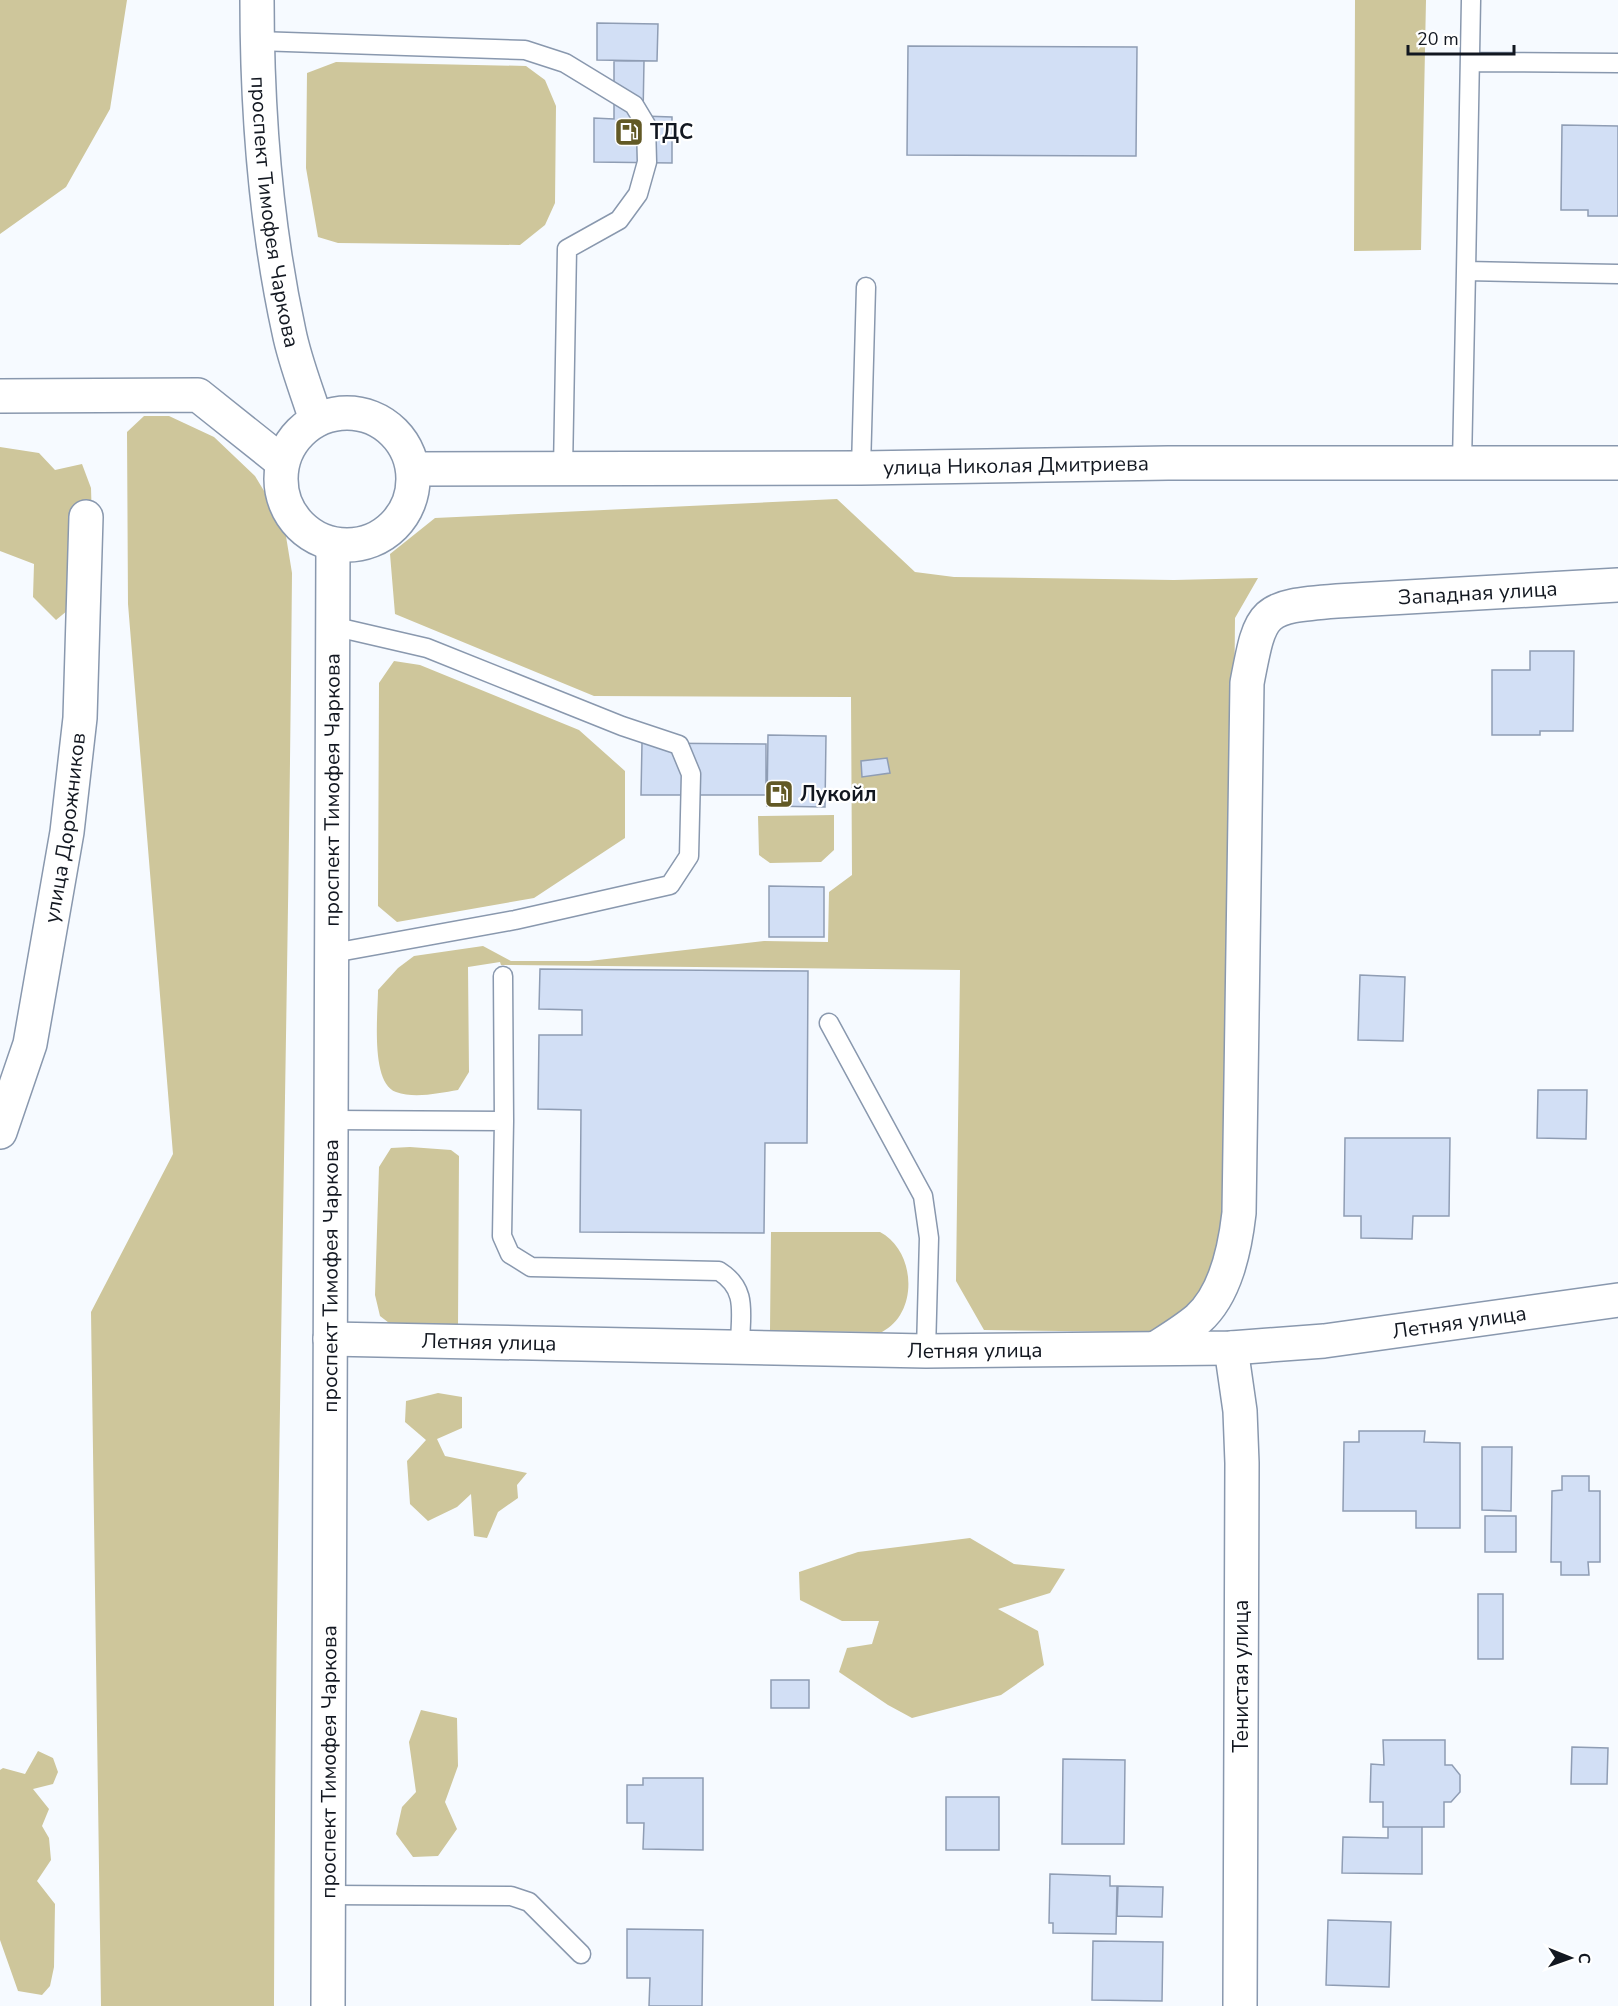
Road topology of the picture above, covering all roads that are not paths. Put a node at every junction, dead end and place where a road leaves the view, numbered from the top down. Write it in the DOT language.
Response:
graph roads {
  1 [pos="258,0"];
  2 [pos="1471,0"];
  3 [pos="257,41"];
  4 [pos="1471,62"];
  5 [pos="1618,63"];
  6 [pos="1466,271"];
  7 [pos="1618,274"];
  8 [pos="866,287"];
  9 [pos="0,396"];
  10 [pos="316,420"];
  11 [pos="282,462"];
  12 [pos="1462,463"];
  13 [pos="1618,463"];
  14 [pos="861,468"];
  15 [pos="412,469"];
  16 [pos="562,470"];
  17 [pos="86,517"];
  18 [pos="333,545"];
  19 [pos="1618,585"];
  20 [pos="332,626"];
  21 [pos="333,953"];
  22 [pos="503,976"];
  23 [pos="829,1023"];
  24 [pos="331,1120"];
  25 [pos="504,1121"];
  26 [pos="0,1132"];
  27 [pos="1618,1300"];
  28 [pos="330,1339"];
  29 [pos="740,1347"];
  30 [pos="1156,1348"];
  31 [pos="1231,1348"];
  32 [pos="926,1350"];
  33 [pos="328,1894"];
  34 [pos="581,1954"];
  35 [pos="328,2006"];
  36 [pos="1240,2006"];
  1 -- 3 [label="main road, проспект Тимофея Чаркова"];
  2 -- 4 [label="lane"];
  3 -- 10 [label="main road, проспект Тимофея Чаркова"];
  3 -- 16 [label="lane"];
  4 -- 5 [label="lane"];
  4 -- 6 [label="lane"];
  6 -- 7 [label="lane"];
  6 -- 12 [label="lane"];
  8 -- 14 [label="lane"];
  9 -- 11 [label="main road"];
  10 -- 11 [label="main road"];
  10 -- 15 [label="main road"];
  11 -- 18 [label="main road"];
  12 -- 13 [label="main road, улица Николая Дмитриева"];
  12 -- 14 [label="main road, улица Николая Дмитриева"];
  14 -- 16 [label="main road, улица Николая Дмитриева"];
  15 -- 16 [label="main road, улица Николая Дмитриева"];
  15 -- 18 [label="main road"];
  17 -- 26 [label="main road, улица Дорожников"];
  18 -- 20 [label="main road, проспект Тимофея Чаркова"];
  19 -- 30 [label="main road, Западная улица"];
  20 -- 21 [label="main road, проспект Тимофея Чаркова"];
  20 -- 21 [label="lane"];
  21 -- 24 [label="main road, проспект Тимофея Чаркова"];
  22 -- 25 [label="lane"];
  23 -- 32 [label="lane"];
  24 -- 25 [label="lane"];
  24 -- 28 [label="main road, проспект Тимофея Чаркова"];
  25 -- 29 [label="lane"];
  27 -- 31 [label="main road, Летняя улица"];
  28 -- 29 [label="main road, Летняя улица"];
  28 -- 33 [label="main road, проспект Тимофея Чаркова"];
  29 -- 32 [label="main road, Летняя улица"];
  30 -- 31 [label="main road, Летняя улица"];
  30 -- 32 [label="main road, Летняя улица"];
  31 -- 36 [label="main road, Тенистая улица"];
  33 -- 34 [label="lane"];
  33 -- 35 [label="main road, проспект Тимофея Чаркова"];
}
